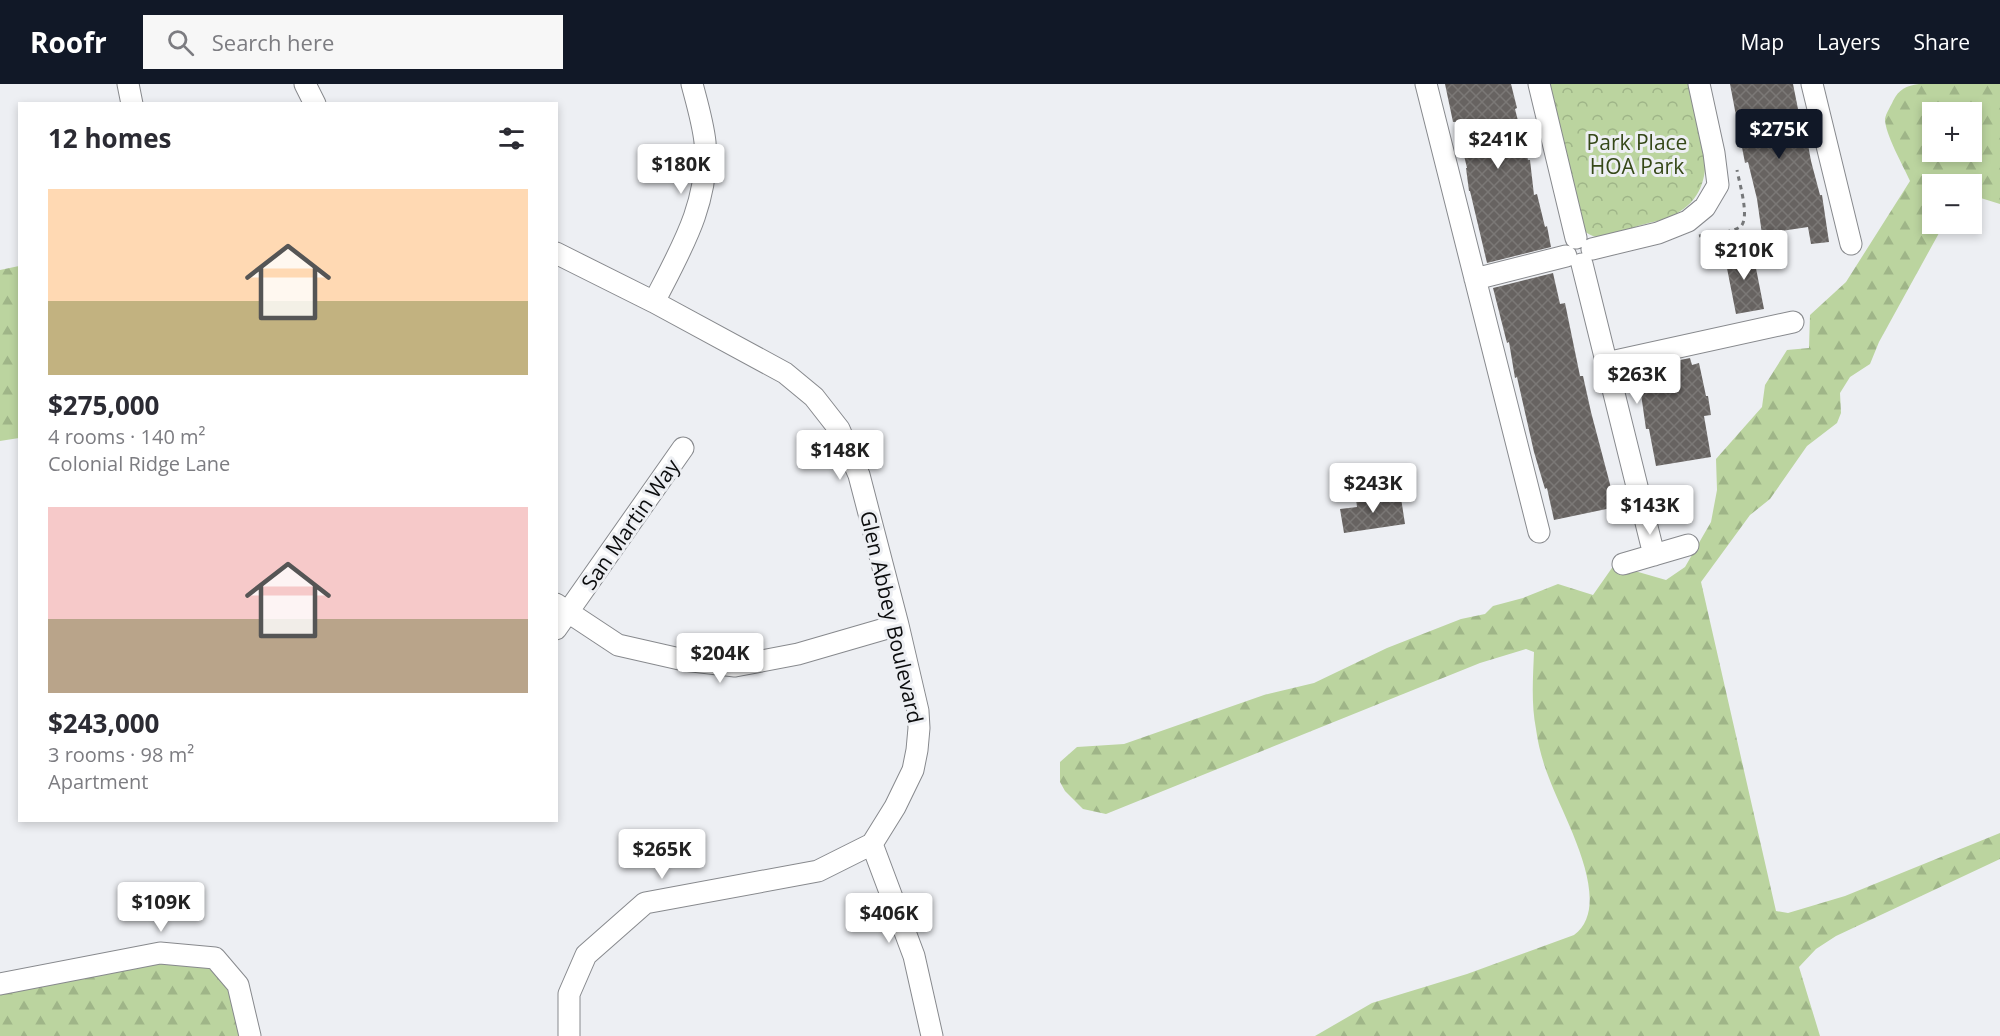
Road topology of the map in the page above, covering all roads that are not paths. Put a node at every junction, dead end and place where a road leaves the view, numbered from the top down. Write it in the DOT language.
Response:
graph roads {
  1 [pos="128,84"];
  2 [pos="305,84"];
  3 [pos="692,84"];
  4 [pos="1426,84"];
  5 [pos="1539,84"];
  6 [pos="1699,84"];
  7 [pos="1812,84"];
  8 [pos="132,102"];
  9 [pos="314,102"];
  10 [pos="1851,244"];
  11 [pos="1579,252"];
  12 [pos="558,254"];
  13 [pos="1475,279"];
  14 [pos="654,302"];
  15 [pos="1793,322"];
  16 [pos="1606,363"];
  17 [pos="683,448"];
  18 [pos="1539,532"];
  19 [pos="1688,545"];
  20 [pos="1654,555"];
  21 [pos="1623,564"];
  22 [pos="563,608"];
  23 [pos="558,623"];
  24 [pos="898,625"];
  25 [pos="872,844"];
  26 [pos="0,984"];
  27 [pos="250,1036"];
  28 [pos="569,1036"];
  29 [pos="932,1036"];
  1 -- 8 [label="street"];
  2 -- 9 [label="street"];
  3 -- 14 [label="street"];
  4 -- 13 [label="street"];
  5 -- 11 [label="street"];
  6 -- 11 [label="street"];
  7 -- 10 [label="street"];
  11 -- 13 [label="street"];
  11 -- 16 [label="street"];
  12 -- 14 [label="street, Glen Abbey Boulevard"];
  13 -- 18 [label="street"];
  14 -- 24 [label="street, Glen Abbey Boulevard"];
  15 -- 16 [label="street"];
  16 -- 20 [label="street"];
  17 -- 22 [label="street, San Martin Way"];
  19 -- 20 [label="street"];
  20 -- 21 [label="street"];
  22 -- 23 [label="street, San Martin Way"];
  22 -- 24 [label="street"];
  24 -- 25 [label="street, Glen Abbey Boulevard"];
  25 -- 28 [label="street"];
  25 -- 29 [label="street"];
  26 -- 27 [label="street"];
}
